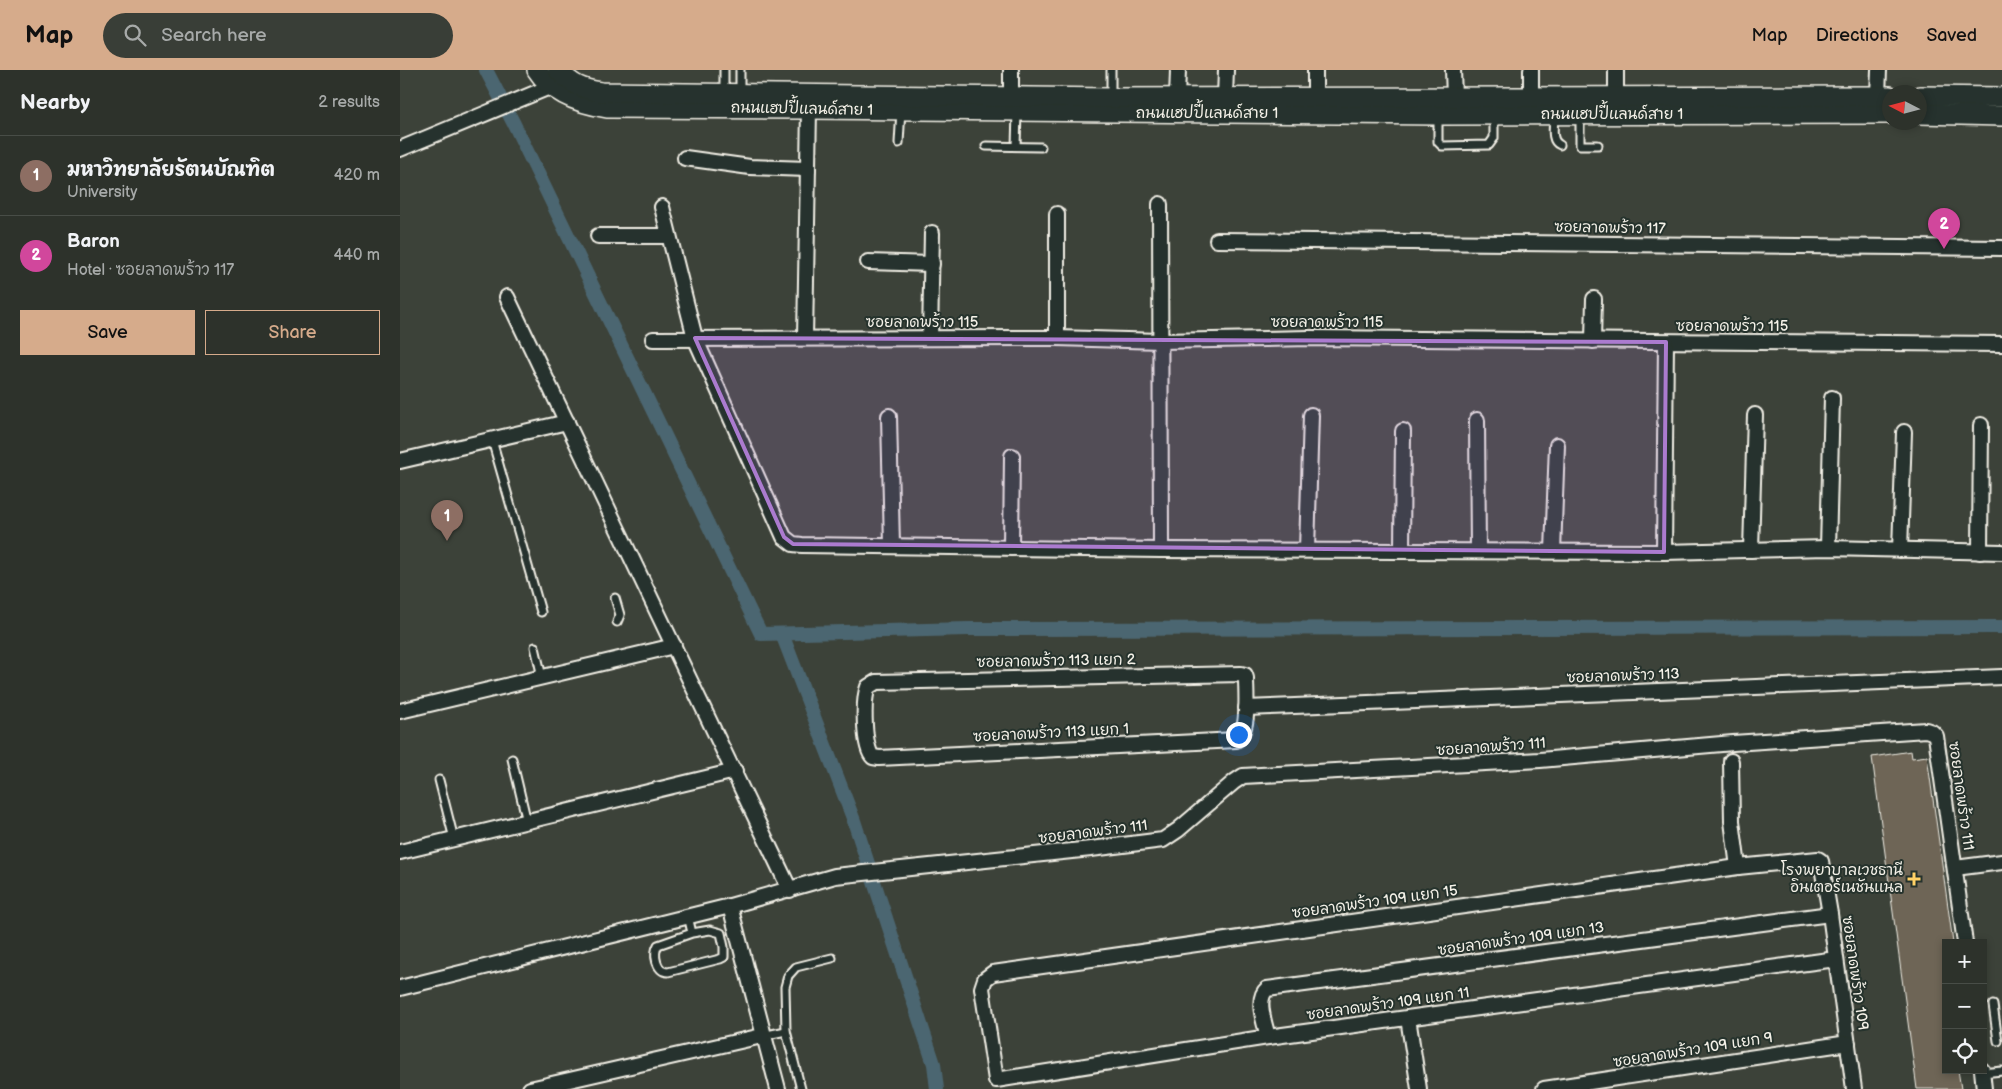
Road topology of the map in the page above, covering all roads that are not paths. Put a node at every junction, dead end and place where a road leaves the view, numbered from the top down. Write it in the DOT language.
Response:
graph roads {
  1 [pos="537,70"];
  2 [pos="724,70"];
  3 [pos="740,70"];
  4 [pos="1011,70"];
  5 [pos="1111,70"];
  6 [pos="1178,70"];
  7 [pos="1226,70"];
  8 [pos="1315,70"];
  9 [pos="1453,70"];
  10 [pos="1532,70"];
  11 [pos="1616,70"];
  12 [pos="1879,70"];
  13 [pos="558,78"];
  14 [pos="1882,91"];
  15 [pos="732,93"];
  16 [pos="1531,96"];
  17 [pos="1616,96"];
  18 [pos="1927,96"];
  19 [pos="1225,97"];
  20 [pos="1454,97"];
  21 [pos="2002,97"];
  22 [pos="1111,98"];
  23 [pos="1177,98"];
  24 [pos="948,103"];
  25 [pos="1315,105"];
  26 [pos="1882,105"];
  27 [pos="1882,105"];
  28 [pos="1013,106"];
  29 [pos="809,108"];
  30 [pos="901,110"];
  31 [pos="1494,114"];
  32 [pos="1554,114"];
  33 [pos="1580,114"];
  34 [pos="1927,114"];
  35 [pos="1438,115"];
  36 [pos="2002,116"];
  37 [pos="900,143"];
  38 [pos="1560,145"];
  39 [pos="1598,145"];
  40 [pos="986,146"];
  41 [pos="1016,146"];
  42 [pos="1041,147"];
  43 [pos="400,149"];
  44 [pos="685,158"];
  45 [pos="808,169"];
  46 [pos="1160,204"];
  47 [pos="662,206"];
  48 [pos="1057,214"];
  49 [pos="932,233"];
  50 [pos="598,236"];
  51 [pos="668,236"];
  52 [pos="1217,240"];
  53 [pos="2002,248"];
  54 [pos="868,262"];
  55 [pos="932,264"];
  56 [pos="507,297"];
  57 [pos="1594,299"];
  58 [pos="695,338"];
  59 [pos="805,338"];
  60 [pos="930,338"];
  61 [pos="1056,338"];
  62 [pos="652,339"];
  63 [pos="1162,341"];
  64 [pos="1593,341"];
  65 [pos="1666,342"];
  66 [pos="2002,344"];
  67 [pos="1832,398"];
  68 [pos="1311,415"];
  69 [pos="1755,415"];
  70 [pos="889,416"];
  71 [pos="1478,420"];
  72 [pos="567,422"];
  73 [pos="1981,425"];
  74 [pos="1403,431"];
  75 [pos="1904,432"];
  76 [pos="492,440"];
  77 [pos="1557,445"];
  78 [pos="1012,456"];
  79 [pos="400,461"];
  80 [pos="892,546"];
  81 [pos="1011,548"];
  82 [pos="1828,548"];
  83 [pos="1161,550"];
  84 [pos="1307,550"];
  85 [pos="1402,550"];
  86 [pos="1751,550"];
  87 [pos="1900,550"];
  88 [pos="1478,551"];
  89 [pos="1553,551"];
  90 [pos="1664,552"];
  91 [pos="1980,552"];
  92 [pos="2002,552"];
  93 [pos="615,598"];
  94 [pos="541,612"];
  95 [pos="617,622"];
  96 [pos="535,646"];
  97 [pos="674,646"];
  98 [pos="542,677"];
  99 [pos="2002,677"];
  100 [pos="1246,708"];
  101 [pos="400,711"];
  102 [pos="866,718"];
  103 [pos="512,759"];
  104 [pos="1731,761"];
  105 [pos="735,771"];
  106 [pos="439,780"];
  107 [pos="527,822"];
  108 [pos="454,839"];
  109 [pos="400,852"];
  110 [pos="1821,861"];
  111 [pos="2002,862"];
  112 [pos="1738,867"];
  113 [pos="1955,868"];
  114 [pos="790,890"];
  115 [pos="730,906"];
  116 [pos="1830,914"];
  117 [pos="688,916"];
  118 [pos="692,933"];
  119 [pos="1964,939"];
  120 [pos="832,958"];
  121 [pos="1836,959"];
  122 [pos="400,988"];
  123 [pos="1993,1005"];
  124 [pos="1408,1018"];
  125 [pos="989,1029"];
  126 [pos="786,1031"];
  127 [pos="762,1036"];
  128 [pos="1268,1037"];
  129 [pos="1998,1041"];
  130 [pos="1848,1043"];
  131 [pos="2002,1071"];
  132 [pos="1987,1072"];
  133 [pos="1982,1074"];
  134 [pos="530,1089"];
  135 [pos="778,1089"];
  136 [pos="801,1089"];
  137 [pos="1419,1089"];
  138 [pos="1544,1089"];
  139 [pos="1854,1089"];
  140 [pos="1984,1089"];
  1 -- 13 [label="street, ถนนแฮปปี้แลนด์สาย 1"];
  2 -- 15 [label="lane"];
  3 -- 15 [label="lane"];
  4 -- 28 [label="street"];
  5 -- 22 [label="lane"];
  6 -- 23 [label="street"];
  7 -- 19 [label="street"];
  8 -- 25 [label="street"];
  9 -- 20 [label="street"];
  10 -- 16 [label="street"];
  11 -- 17 [label="street"];
  12 -- 14 [label="street"];
  13 -- 15 [label="street, ถนนแฮปปี้แลนด์สาย 1"];
  13 -- 29 [label="street, ถนนแฮปปี้แลนด์สาย 1"];
  13 -- 43 [label="street"];
  15 -- 24 [label="street, ถนนแฮปปี้แลนด์สาย 1"];
  16 -- 17 [label="street, ถนนแฮปปี้แลนด์สาย 1"];
  16 -- 20 [label="street, ถนนแฮปปี้แลนด์สาย 1"];
  17 -- 26 [label="street, ถนนแฮปปี้แลนด์สาย 1"];
  18 -- 21 [label="street"];
  19 -- 23 [label="street, ถนนแฮปปี้แลนด์สาย 1"];
  19 -- 25 [label="street, ถนนแฮปปี้แลนด์สาย 1"];
  20 -- 25 [label="street, ถนนแฮปปี้แลนด์สาย 1"];
  22 -- 23 [label="street, ถนนแฮปปี้แลนด์สาย 1"];
  22 -- 28 [label="street, ถนนแฮปปี้แลนด์สาย 1"];
  24 -- 28 [label="street, ถนนแฮปปี้แลนด์สาย 1"];
  24 -- 30 [label="street, ถนนแฮปปี้แลนด์สาย 1"];
  25 -- 28 [label="street, ถนนแฮปปี้แลนด์สาย 1"];
  25 -- 35 [label="street, ถนนแฮปปี้แลนด์สาย 1"];
  27 -- 33 [label="street, ถนนแฮปปี้แลนด์สาย 1"];
  28 -- 41 [label="lane"];
  29 -- 30 [label="street, ถนนแฮปปี้แลนด์สาย 1"];
  29 -- 45 [label="street"];
  30 -- 37 [label="lane"];
  31 -- 32 [label="street, ถนนแฮปปี้แลนด์สาย 1"];
  31 -- 35 [label="street, ถนนแฮปปี้แลนด์สาย 1"];
  31 -- 35 [label="lane"];
  32 -- 33 [label="street, ถนนแฮปปี้แลนด์สาย 1"];
  32 -- 38 [label="lane"];
  33 -- 39 [label="lane"];
  34 -- 36 [label="street"];
  40 -- 41 [label="lane"];
  41 -- 42 [label="lane"];
  44 -- 45 [label="street"];
  45 -- 59 [label="street"];
  46 -- 63 [label="street"];
  47 -- 51 [label="street"];
  48 -- 61 [label="street"];
  49 -- 55 [label="street"];
  50 -- 51 [label="street"];
  51 -- 58 [label="street"];
  52 -- 53 [label="street, ซอยลาดพร้าว 117"];
  54 -- 55 [label="street"];
  55 -- 60 [label="street"];
  56 -- 72 [label="street"];
  57 -- 64 [label="street"];
  58 -- 59 [label="street, ซอยลาดพร้าว 115"];
  58 -- 62 [label="street, ซอยลาดพร้าว 115"];
  58 -- 80 [label="street"];
  59 -- 60 [label="street, ซอยลาดพร้าว 115"];
  60 -- 61 [label="street, ซอยลาดพร้าว 115"];
  61 -- 63 [label="street, ซอยลาดพร้าว 115"];
  63 -- 64 [label="street, ซอยลาดพร้าว 115"];
  63 -- 83 [label="street"];
  64 -- 65 [label="street, ซอยลาดพร้าว 115"];
  65 -- 66 [label="street, ซอยลาดพร้าว 115"];
  65 -- 90 [label="street"];
  67 -- 82 [label="street"];
  68 -- 84 [label="street"];
  69 -- 86 [label="street"];
  70 -- 80 [label="street"];
  71 -- 88 [label="street"];
  72 -- 76 [label="street"];
  72 -- 97 [label="street"];
  73 -- 91 [label="street"];
  74 -- 85 [label="street"];
  75 -- 87 [label="street"];
  76 -- 79 [label="street"];
  76 -- 94 [label="lane"];
  77 -- 89 [label="street"];
  78 -- 81 [label="street"];
  80 -- 81 [label="street"];
  81 -- 83 [label="street"];
  82 -- 86 [label="street"];
  82 -- 87 [label="street"];
  83 -- 84 [label="street"];
  84 -- 85 [label="street"];
  85 -- 88 [label="street"];
  86 -- 90 [label="street"];
  87 -- 91 [label="street"];
  88 -- 89 [label="street"];
  89 -- 90 [label="street"];
  91 -- 92 [label="street"];
  93 -- 95 [label="lane"];
  96 -- 98 [label="lane"];
  97 -- 98 [label="street"];
  97 -- 105 [label="street"];
  98 -- 101 [label="street"];
  99 -- 100 [label="street, ซอยลาดพร้าว 113"];
  100 -- 102 [label="street, ซอยลาดพร้าว 113 แยก 1"];
  100 -- 102 [label="street, ซอยลาดพร้าว 113 แยก 2"];
  103 -- 107 [label="lane"];
  104 -- 112 [label="street"];
  105 -- 107 [label="street"];
  105 -- 114 [label="street"];
  106 -- 108 [label="lane"];
  107 -- 108 [label="street"];
  108 -- 109 [label="street"];
  110 -- 112 [label="street, ซอยลาดพร้าว 109 แยก 15"];
  110 -- 116 [label="street, ซอยลาดพร้าว 109"];
  111 -- 113 [label="street"];
  112 -- 125 [label="street, ซอยลาดพร้าว 109 แยก 15"];
  113 -- 114 [label="street, ซอยลาดพร้าว 111"];
  113 -- 119 [label="street, ซอยลาดพร้าว 111"];
  114 -- 115 [label="street, ซอยลาดพร้าว 111"];
  115 -- 117 [label="street, ซอยลาดพร้าว 111"];
  115 -- 127 [label="street"];
  116 -- 121 [label="street, ซอยลาดพร้าว 109"];
  116 -- 128 [label="street, ซอยลาดพร้าว 109 แยก 13"];
  117 -- 118 [label="lane"];
  117 -- 122 [label="street, ซอยลาดพร้าว 111"];
  118 -- 118 [label="lane"];
  120 -- 126 [label="lane"];
  121 -- 124 [label="street, ซอยลาดพร้าว 109 แยก 11"];
  121 -- 130 [label="street, ซอยลาดพร้าว 109"];
  123 -- 129 [label="lane"];
  124 -- 128 [label="street, ซอยลาดพร้าว 109 แยก 11"];
  124 -- 137 [label="street"];
  125 -- 128 [label="street, ซอยลาดพร้าว 109 แยก 11"];
  126 -- 127 [label="lane"];
  126 -- 136 [label="lane"];
  127 -- 134 [label="street"];
  127 -- 135 [label="street"];
  130 -- 138 [label="street, ซอยลาดพร้าว 109 แยก 9"];
  130 -- 139 [label="street, ซอยลาดพร้าว 109"];
  131 -- 132 [label="lane"];
  133 -- 140 [label="street"];
}
